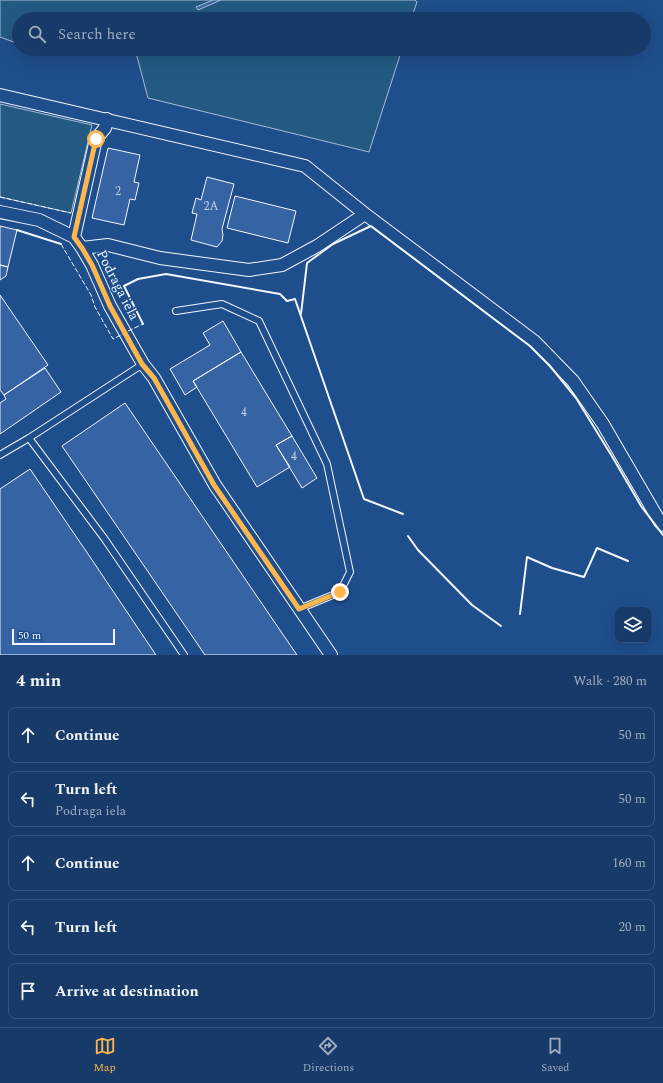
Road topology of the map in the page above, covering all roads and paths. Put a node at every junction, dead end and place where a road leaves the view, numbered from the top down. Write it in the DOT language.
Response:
graph roads {
  1 [pos="0,95"];
  2 [pos="107,119"];
  3 [pos="0,212"];
  4 [pos="365,214"];
  5 [pos="74,237"];
  6 [pos="82,248"];
  7 [pos="176,311"];
  8 [pos="142,364"];
  9 [pos="29,438"];
  10 [pos="0,455"];
  11 [pos="663,525"];
  12 [pos="299,609"];
  13 [pos="184,655"];
  14 [pos="331,655"];
  1 -- 2 [label="street"];
  2 -- 4 [label="street"];
  2 -- 5 [label="street"];
  3 -- 5 [label="street, Podraga iela"];
  4 -- 6 [label="street"];
  4 -- 11 [label="street"];
  5 -- 6 [label="street, Podraga iela"];
  6 -- 8 [label="street, Podraga iela"];
  7 -- 12 [label="lane"];
  8 -- 9 [label="lane"];
  8 -- 12 [label="street, Podraga iela"];
  9 -- 10 [label="lane"];
  9 -- 13 [label="lane"];
  12 -- 14 [label="street, Podraga iela"];
}
